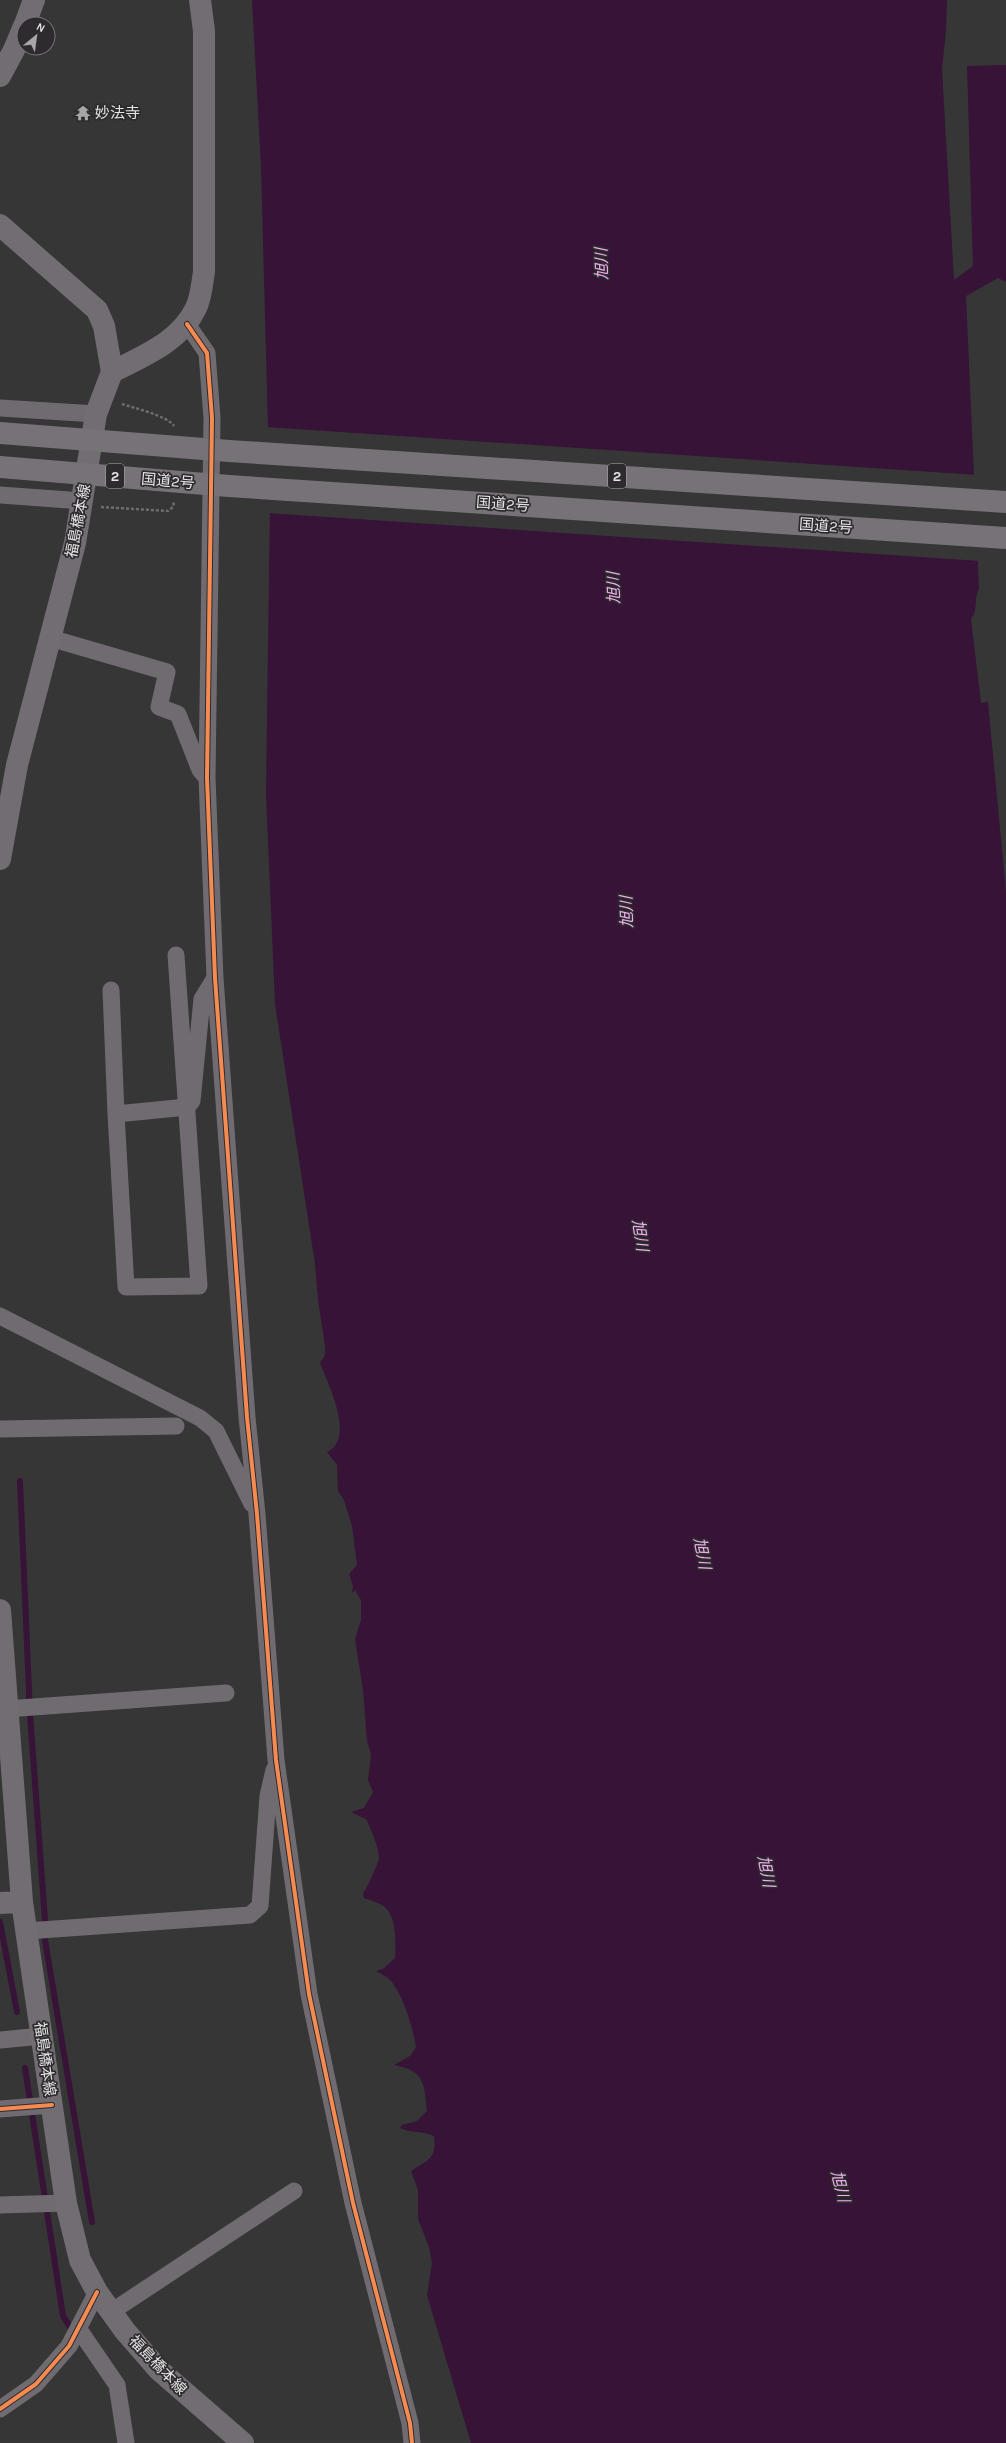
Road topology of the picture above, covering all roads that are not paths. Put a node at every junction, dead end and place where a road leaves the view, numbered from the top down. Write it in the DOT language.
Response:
graph roads {
  1 [pos="34,0"];
  2 [pos="200,0"];
  3 [pos="28,16"];
  4 [pos="16,36"];
  5 [pos="7,48"];
  6 [pos="0,76"];
  7 [pos="0,225"];
  8 [pos="187,324"];
  9 [pos="112,372"];
  10 [pos="0,408"];
  11 [pos="96,414"];
  12 [pos="0,433"];
  13 [pos="0,467"];
  14 [pos="0,495"];
  15 [pos="83,501"];
  16 [pos="1006,502"];
  17 [pos="1006,538"];
  18 [pos="50,638"];
  19 [pos="208,778"];
  20 [pos="1,846"];
  21 [pos="176,955"];
  22 [pos="215,978"];
  23 [pos="111,990"];
  24 [pos="187,1107"];
  25 [pos="116,1114"];
  26 [pos="0,1316"];
  27 [pos="176,1426"];
  28 [pos="0,1429"];
  29 [pos="257,1514"];
  30 [pos="0,1610"];
  31 [pos="226,1693"];
  32 [pos="22,1707"];
  33 [pos="276,1760"];
  34 [pos="22,1902"];
  35 [pos="0,1903"];
  36 [pos="27,1931"];
  37 [pos="42,2036"];
  38 [pos="0,2040"];
  39 [pos="38,2106"];
  40 [pos="0,2109"];
  41 [pos="294,2191"];
  42 [pos="53,2203"];
  43 [pos="0,2204"];
  44 [pos="97,2292"];
  45 [pos="111,2312"];
  46 [pos="75,2333"];
  47 [pos="0,2409"];
  48 [pos="126,2443"];
  49 [pos="242,2443"];
  50 [pos="412,2443"];
  1 -- 3 [label="main road"];
  2 -- 8 [label="main road"];
  4 -- 5 [label="main road"];
  5 -- 6 [label="main road"];
  7 -- 9 [label="main road"];
  8 -- 9 [label="main road"];
  8 -- 19 [label="street"];
  9 -- 11 [label="main road, 福島橋本線"];
  10 -- 11 [label="street"];
  11 -- 15 [label="main road, 福島橋本線"];
  12 -- 16 [label="highway, 2"];
  13 -- 17 [label="highway, 国道2号 / 2"];
  14 -- 15 [label="street"];
  15 -- 18 [label="main road, 福島橋本線"];
  18 -- 19 [label="street"];
  18 -- 20 [label="main road, 福島橋本線"];
  19 -- 22 [label="street"];
  21 -- 24 [label="street"];
  22 -- 24 [label="street"];
  22 -- 29 [label="street"];
  23 -- 25 [label="street"];
  24 -- 25 [label="street"];
  24 -- 25 [label="street"];
  26 -- 29 [label="street"];
  27 -- 28 [label="street"];
  29 -- 33 [label="street"];
  30 -- 32 [label="main road, 福島橋本線"];
  31 -- 32 [label="street"];
  32 -- 34 [label="main road, 福島橋本線"];
  33 -- 36 [label="street"];
  33 -- 50 [label="street"];
  34 -- 35 [label="main road"];
  34 -- 36 [label="main road, 福島橋本線"];
  36 -- 37 [label="main road, 福島橋本線"];
  37 -- 38 [label="street"];
  37 -- 39 [label="main road, 福島橋本線"];
  39 -- 40 [label="street"];
  39 -- 42 [label="main road, 福島橋本線"];
  41 -- 45 [label="street"];
  42 -- 43 [label="street"];
  42 -- 44 [label="main road, 福島橋本線"];
  44 -- 45 [label="main road, 福島橋本線"];
  44 -- 46 [label="street"];
  45 -- 49 [label="main road, 福島橋本線"];
  46 -- 47 [label="street"];
  46 -- 48 [label="street"];
}
